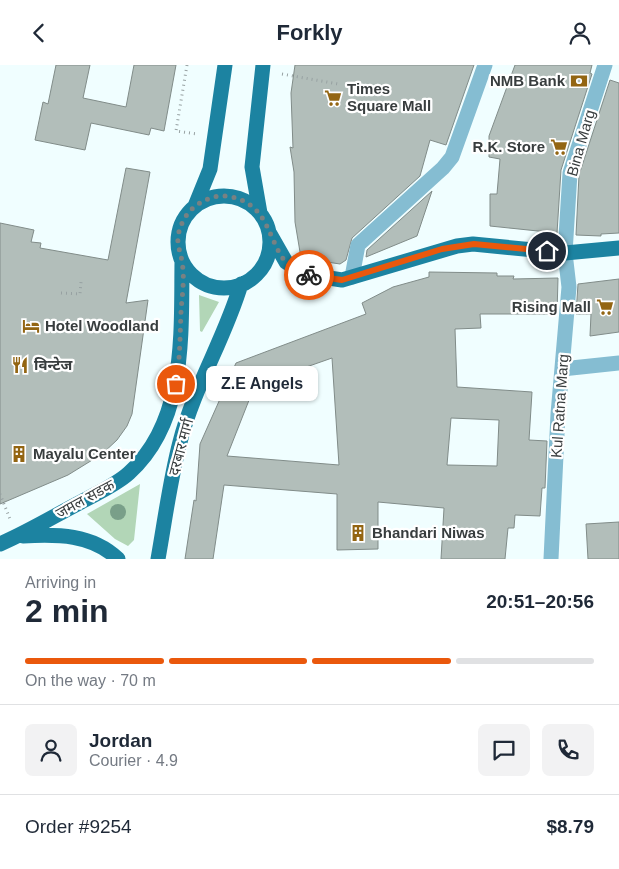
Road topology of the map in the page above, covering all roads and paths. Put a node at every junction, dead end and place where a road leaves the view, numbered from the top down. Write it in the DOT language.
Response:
graph roads {
  1 [pos="187,65"];
  2 [pos="225,65"];
  3 [pos="485,65"];
  4 [pos="605,65"];
  5 [pos="263,68"];
  6 [pos="338,84"];
  7 [pos="176,131"];
  8 [pos="195,206"];
  9 [pos="260,213"];
  10 [pos="270,234"];
  11 [pos="619,248"];
  12 [pos="565,253"];
  13 [pos="182,262"];
  14 [pos="347,279"];
  15 [pos="81,282"];
  16 [pos="241,284"];
  17 [pos="61,293"];
  18 [pos="619,363"];
  19 [pos="562,369"];
  20 [pos="0,494"];
  21 [pos="16,537"];
  22 [pos="0,544"];
  23 [pos="118,559"];
  24 [pos="158,559"];
  25 [pos="551,559"];
  1 -- 7 [label="path"];
  2 -- 8 [label="main road"];
  3 -- 14 [label="street"];
  4 -- 12 [label="street, Bina Marg"];
  5 -- 6 [label="path"];
  5 -- 9 [label="main road"];
  8 -- 9 [label="main road"];
  8 -- 13 [label="main road"];
  9 -- 10 [label="main road"];
  10 -- 14 [label="main road"];
  10 -- 16 [label="main road"];
  11 -- 12 [label="main road"];
  12 -- 14 [label="main road"];
  12 -- 19 [label="street, Kul Ratna Marg"];
  13 -- 16 [label="main road"];
  13 -- 21 [label="main road, जमल सडक"];
  15 -- 17 [label="path"];
  16 -- 24 [label="main road, दरबार मार्ग"];
  18 -- 19 [label="street"];
  19 -- 25 [label="street, Kul Ratna Marg"];
  20 -- 21 [label="path"];
  21 -- 22 [label="main road, जमल सडक"];
  21 -- 23 [label="main road"];
}
